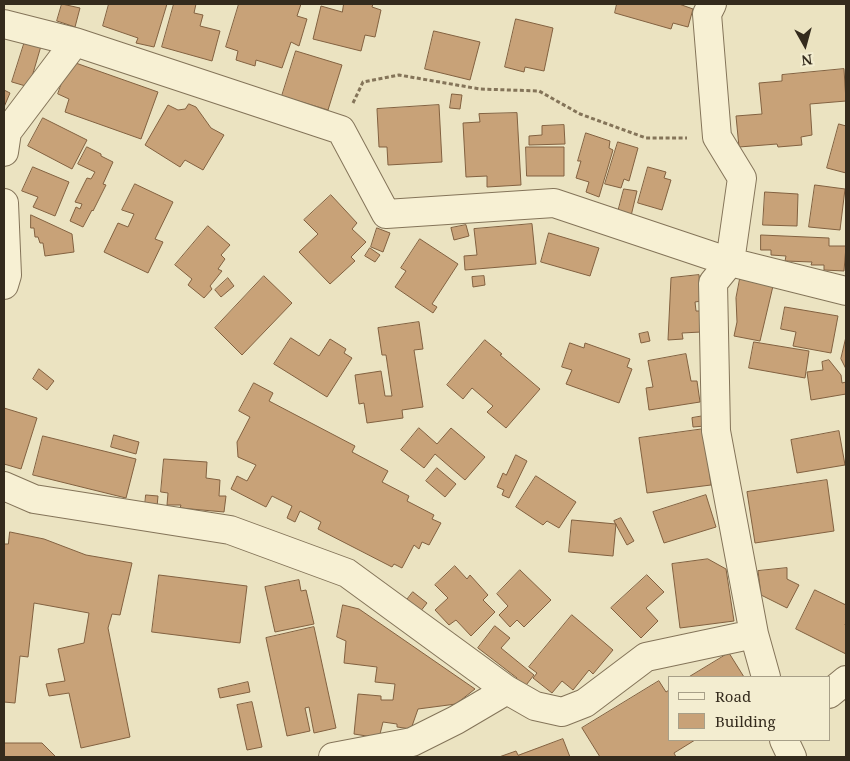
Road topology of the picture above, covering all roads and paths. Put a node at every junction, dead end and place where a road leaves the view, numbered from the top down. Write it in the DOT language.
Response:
graph roads {
  1 [pos="712,4"];
  2 [pos="4,24"];
  3 [pos="75,42"];
  4 [pos="341,130"];
  5 [pos="717,137"];
  6 [pos="4,152"];
  7 [pos="4,203"];
  8 [pos="730,262"];
  9 [pos="4,285"];
  10 [pos="846,291"];
  11 [pos="4,486"];
  12 [pos="754,634"];
  13 [pos="766,676"];
  14 [pos="846,680"];
  15 [pos="507,690"];
  16 [pos="830,693"];
  17 [pos="784,741"];
  18 [pos="333,757"];
  19 [pos="792,757"];
  1 -- 5 [label="street"];
  2 -- 3 [label="street"];
  3 -- 4 [label="street"];
  3 -- 6 [label="street"];
  4 -- 5 [label="path"];
  4 -- 8 [label="street"];
  5 -- 8 [label="street"];
  7 -- 9 [label="street"];
  8 -- 10 [label="street"];
  8 -- 12 [label="street"];
  11 -- 15 [label="street"];
  12 -- 13 [label="street"];
  12 -- 15 [label="street"];
  14 -- 16 [label="street"];
  15 -- 18 [label="street"];
  17 -- 19 [label="street"];
}
